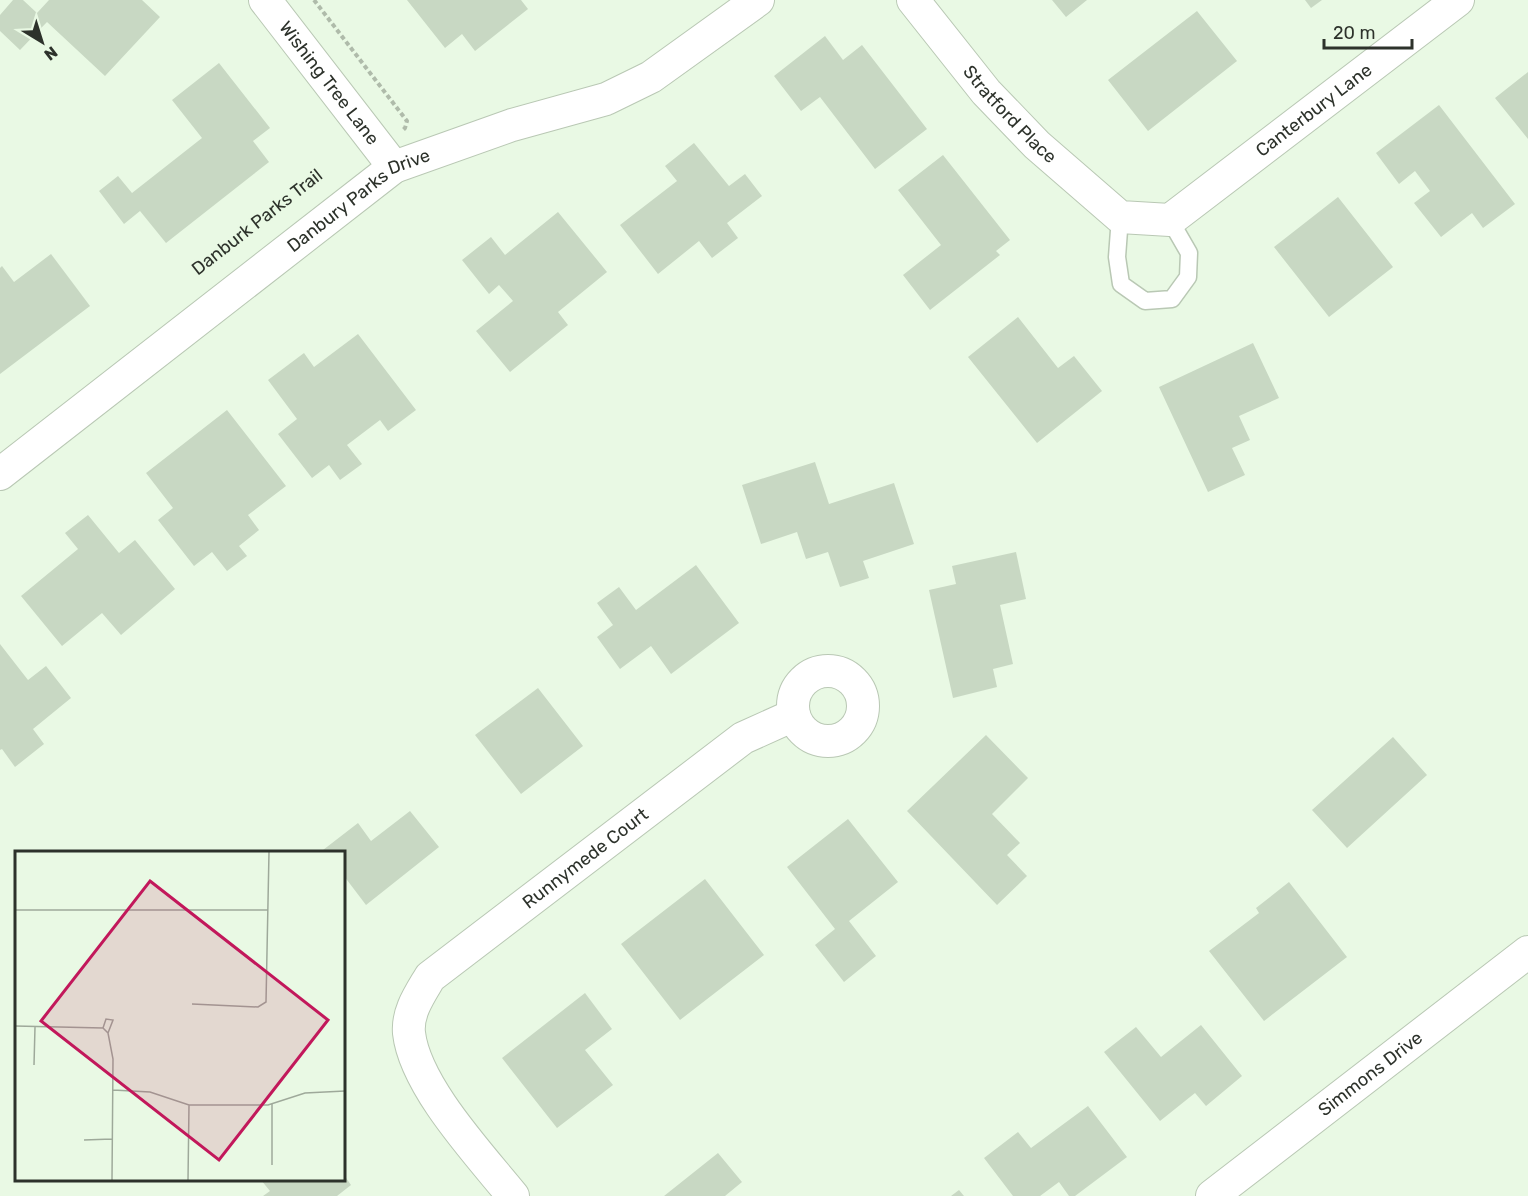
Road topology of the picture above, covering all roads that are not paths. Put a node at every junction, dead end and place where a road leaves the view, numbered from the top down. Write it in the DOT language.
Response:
graph roads {
  1 [pos="265,0"];
  2 [pos="758,0"];
  3 [pos="913,0"];
  4 [pos="1458,0"];
  5 [pos="386,157"];
  6 [pos="1120,217"];
  7 [pos="1170,220"];
  8 [pos="0,474"];
  9 [pos="794,715"];
  10 [pos="1528,952"];
  11 [pos="513,1196"];
  12 [pos="1212,1196"];
  1 -- 5 [label="street, Wishing Tree Lane"];
  2 -- 5 [label="street, Danbury Parks Drive"];
  3 -- 6 [label="street, Stratford Place"];
  4 -- 7 [label="street, Canterbury Lane"];
  5 -- 8 [label="street, Danbury Parks Drive"];
  6 -- 7 [label="street"];
  6 -- 7 [label="lane"];
  9 -- 11 [label="street, Runnymede Court"];
  10 -- 12 [label="street, Simmons Drive"];
}
